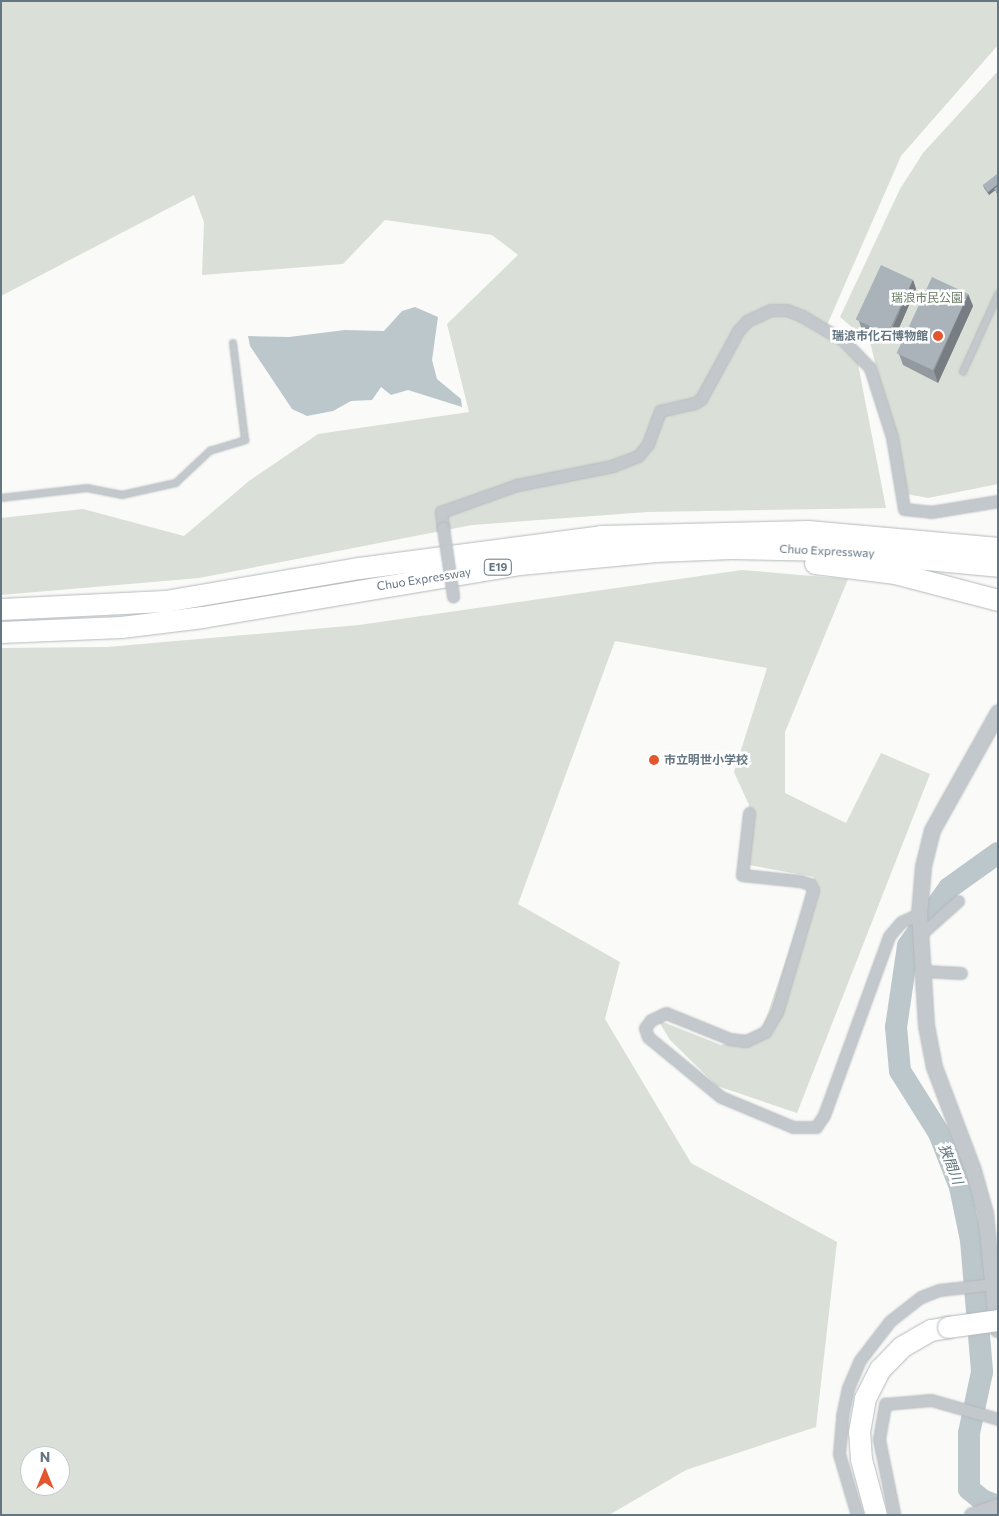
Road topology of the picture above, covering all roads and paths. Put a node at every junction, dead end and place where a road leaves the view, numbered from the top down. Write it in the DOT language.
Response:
graph roads {
  1 [pos="998,296"];
  2 [pos="233,344"];
  3 [pos="963,372"];
  4 [pos="1,498"];
  5 [pos="998,501"];
  6 [pos="808,531"];
  7 [pos="998,535"];
  8 [pos="998,548"];
  9 [pos="582,557"];
  10 [pos="998,566"];
  11 [pos="453,596"];
  12 [pos="998,600"];
  13 [pos="1,609"];
  14 [pos="1,632"];
  15 [pos="998,712"];
  16 [pos="749,813"];
  17 [pos="958,901"];
  18 [pos="918,914"];
  19 [pos="920,935"];
  20 [pos="921,967"];
  21 [pos="961,973"];
  22 [pos="995,1280"];
  23 [pos="998,1320"];
  24 [pos="998,1330"];
  25 [pos="993,1419"];
  26 [pos="998,1506"];
  27 [pos="885,1514"];
  28 [pos="857,1515"];
  29 [pos="972,1515"];
  1 -- 3 [label="lane"];
  2 -- 4 [label="lane"];
  5 -- 11 [label="street, bridge"];
  6 -- 7 [label="highway"];
  6 -- 8 [label="highway, Chuo Expressway / E19"];
  6 -- 13 [label="highway, Chuo Expressway / E19"];
  9 -- 10 [label="highway, Chuo Expressway / E19"];
  9 -- 12 [label="highway"];
  9 -- 14 [label="highway, Chuo Expressway / E19"];
  15 -- 18 [label="street"];
  16 -- 18 [label="street"];
  17 -- 19 [label="street"];
  18 -- 19 [label="street"];
  19 -- 20 [label="street"];
  20 -- 21 [label="street"];
  20 -- 22 [label="street"];
  22 -- 24 [label="street"];
  22 -- 28 [label="street"];
  23 -- 27 [label="highway, bridge"];
  25 -- 27 [label="street"];
  26 -- 29 [label="street"];
}
